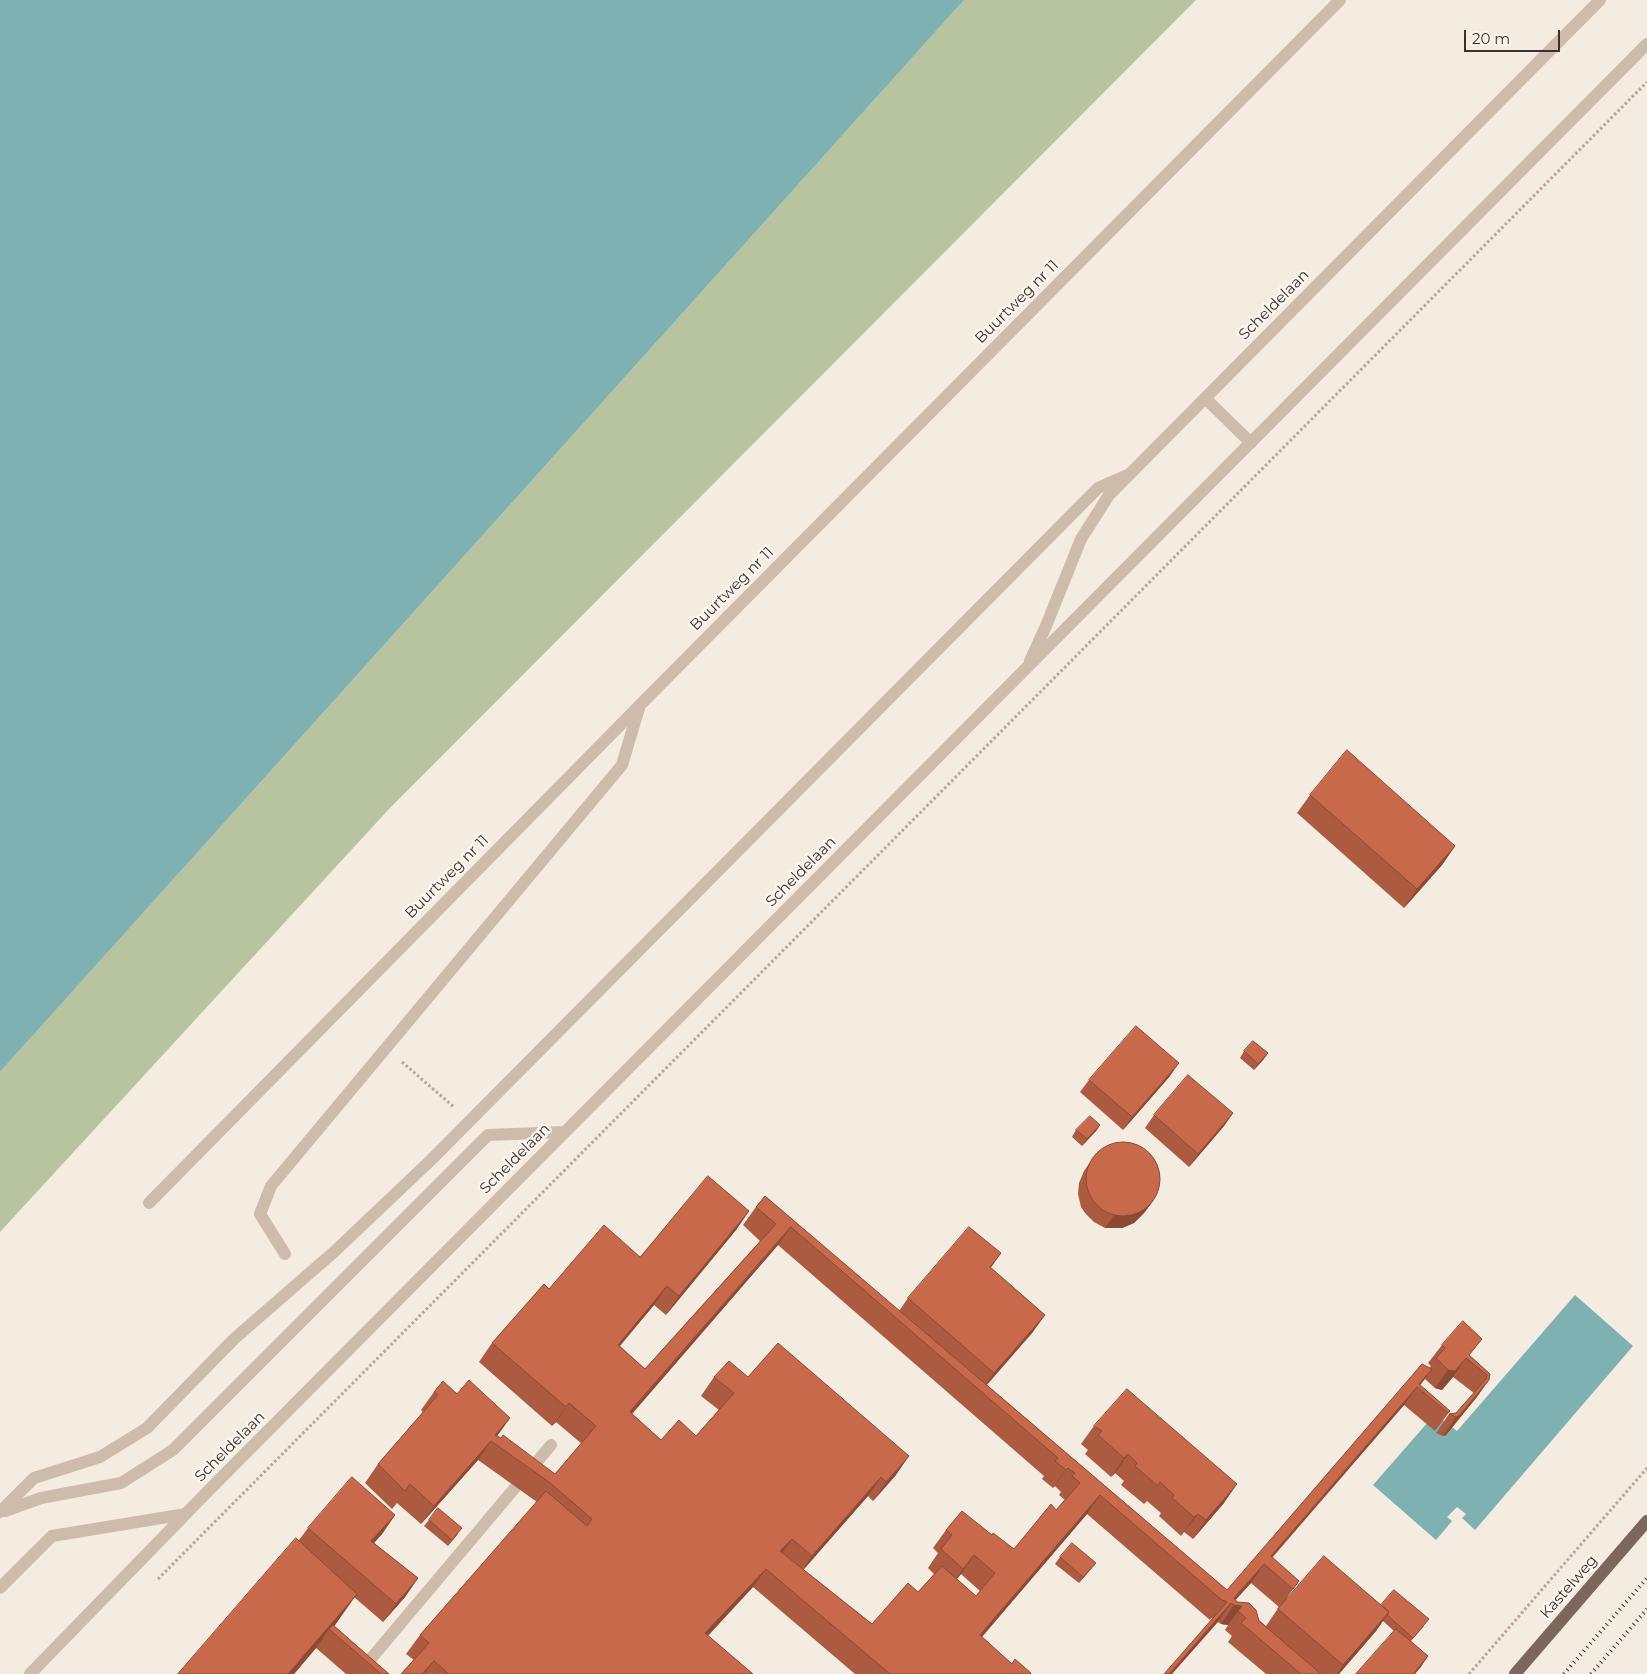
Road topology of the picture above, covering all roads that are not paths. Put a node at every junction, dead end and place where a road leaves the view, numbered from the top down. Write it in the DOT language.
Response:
graph roads {
  1 [pos="1340,0"];
  2 [pos="1600,0"];
  3 [pos="1647,44"];
  4 [pos="1205,398"];
  5 [pos="1251,443"];
  6 [pos="1130,474"];
  7 [pos="1025,670"];
  8 [pos="639,706"];
  9 [pos="565,1132"];
  10 [pos="149,1203"];
  11 [pos="285,1254"];
  12 [pos="551,1445"];
  13 [pos="0,1512"];
  14 [pos="186,1514"];
  15 [pos="1647,1521"];
  16 [pos="0,1588"];
  17 [pos="30,1674"];
  18 [pos="358,1674"];
  19 [pos="1515,1674"];
  1 -- 8 [label="lane, Buurtweg nr 11"];
  2 -- 4 [label="lane, Scheldelaan"];
  3 -- 5 [label="lane, Scheldelaan"];
  4 -- 5 [label="lane"];
  4 -- 6 [label="lane, Scheldelaan"];
  5 -- 7 [label="lane, Scheldelaan"];
  6 -- 7 [label="lane, Scheldelaan"];
  6 -- 13 [label="lane"];
  7 -- 9 [label="lane, Scheldelaan"];
  8 -- 10 [label="lane, Buurtweg nr 11"];
  8 -- 11 [label="lane"];
  9 -- 13 [label="lane"];
  9 -- 14 [label="lane, Scheldelaan"];
  12 -- 18 [label="lane"];
  14 -- 16 [label="lane"];
  14 -- 17 [label="lane, Scheldelaan"];
  15 -- 19 [label="main road, Kastelweg"];
}
